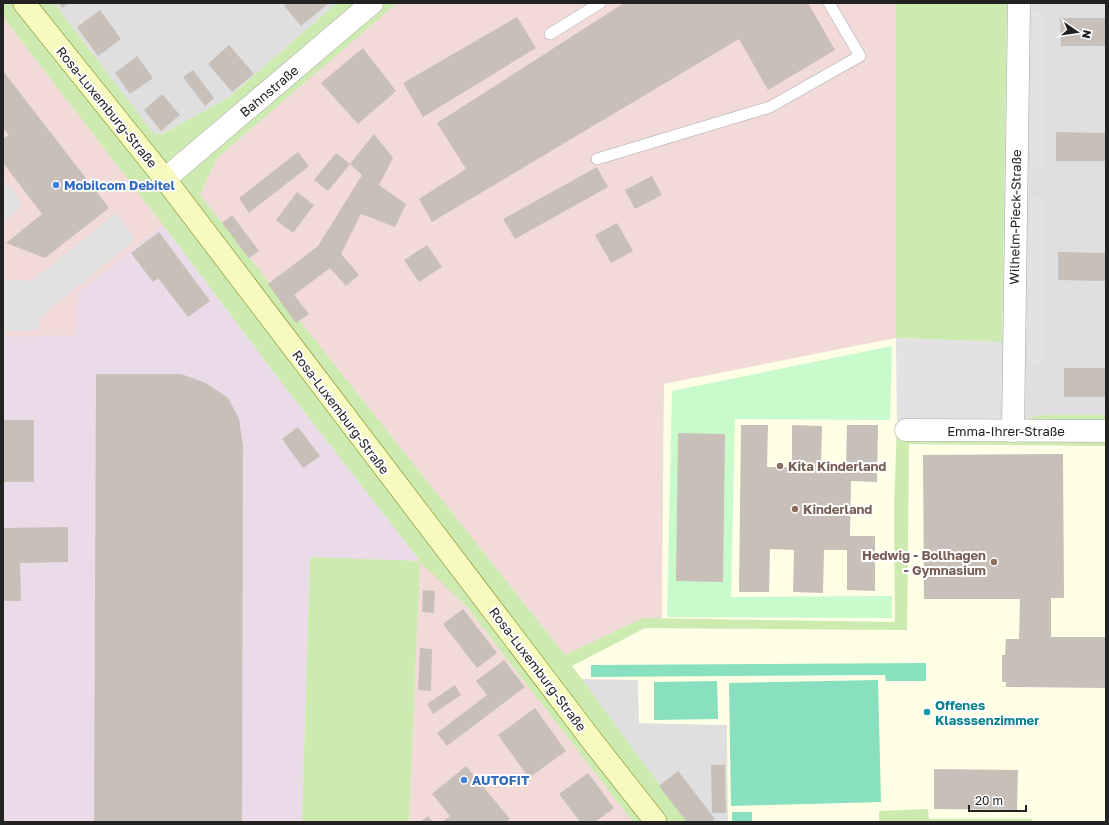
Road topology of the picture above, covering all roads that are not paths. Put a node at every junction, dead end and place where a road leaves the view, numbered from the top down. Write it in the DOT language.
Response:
graph roads {
  1 [pos="24,3"];
  2 [pos="372,3"];
  3 [pos="600,3"];
  4 [pos="829,3"];
  5 [pos="1019,3"];
  6 [pos="550,34"];
  7 [pos="597,159"];
  8 [pos="165,179"];
  9 [pos="906,430"];
  10 [pos="1012,431"];
  11 [pos="1106,431"];
  12 [pos="656,822"];
  1 -- 8 [label="main road, Rosa-Luxemburg-Straße"];
  2 -- 8 [label="street, Bahnstraße"];
  3 -- 6 [label="lane"];
  4 -- 7 [label="lane"];
  5 -- 10 [label="street, Wilhelm-Pieck-Straße"];
  8 -- 12 [label="main road, Rosa-Luxemburg-Straße"];
  9 -- 10 [label="street, Emma-Ihrer-Straße"];
  10 -- 11 [label="street, Emma-Ihrer-Straße"];
}
